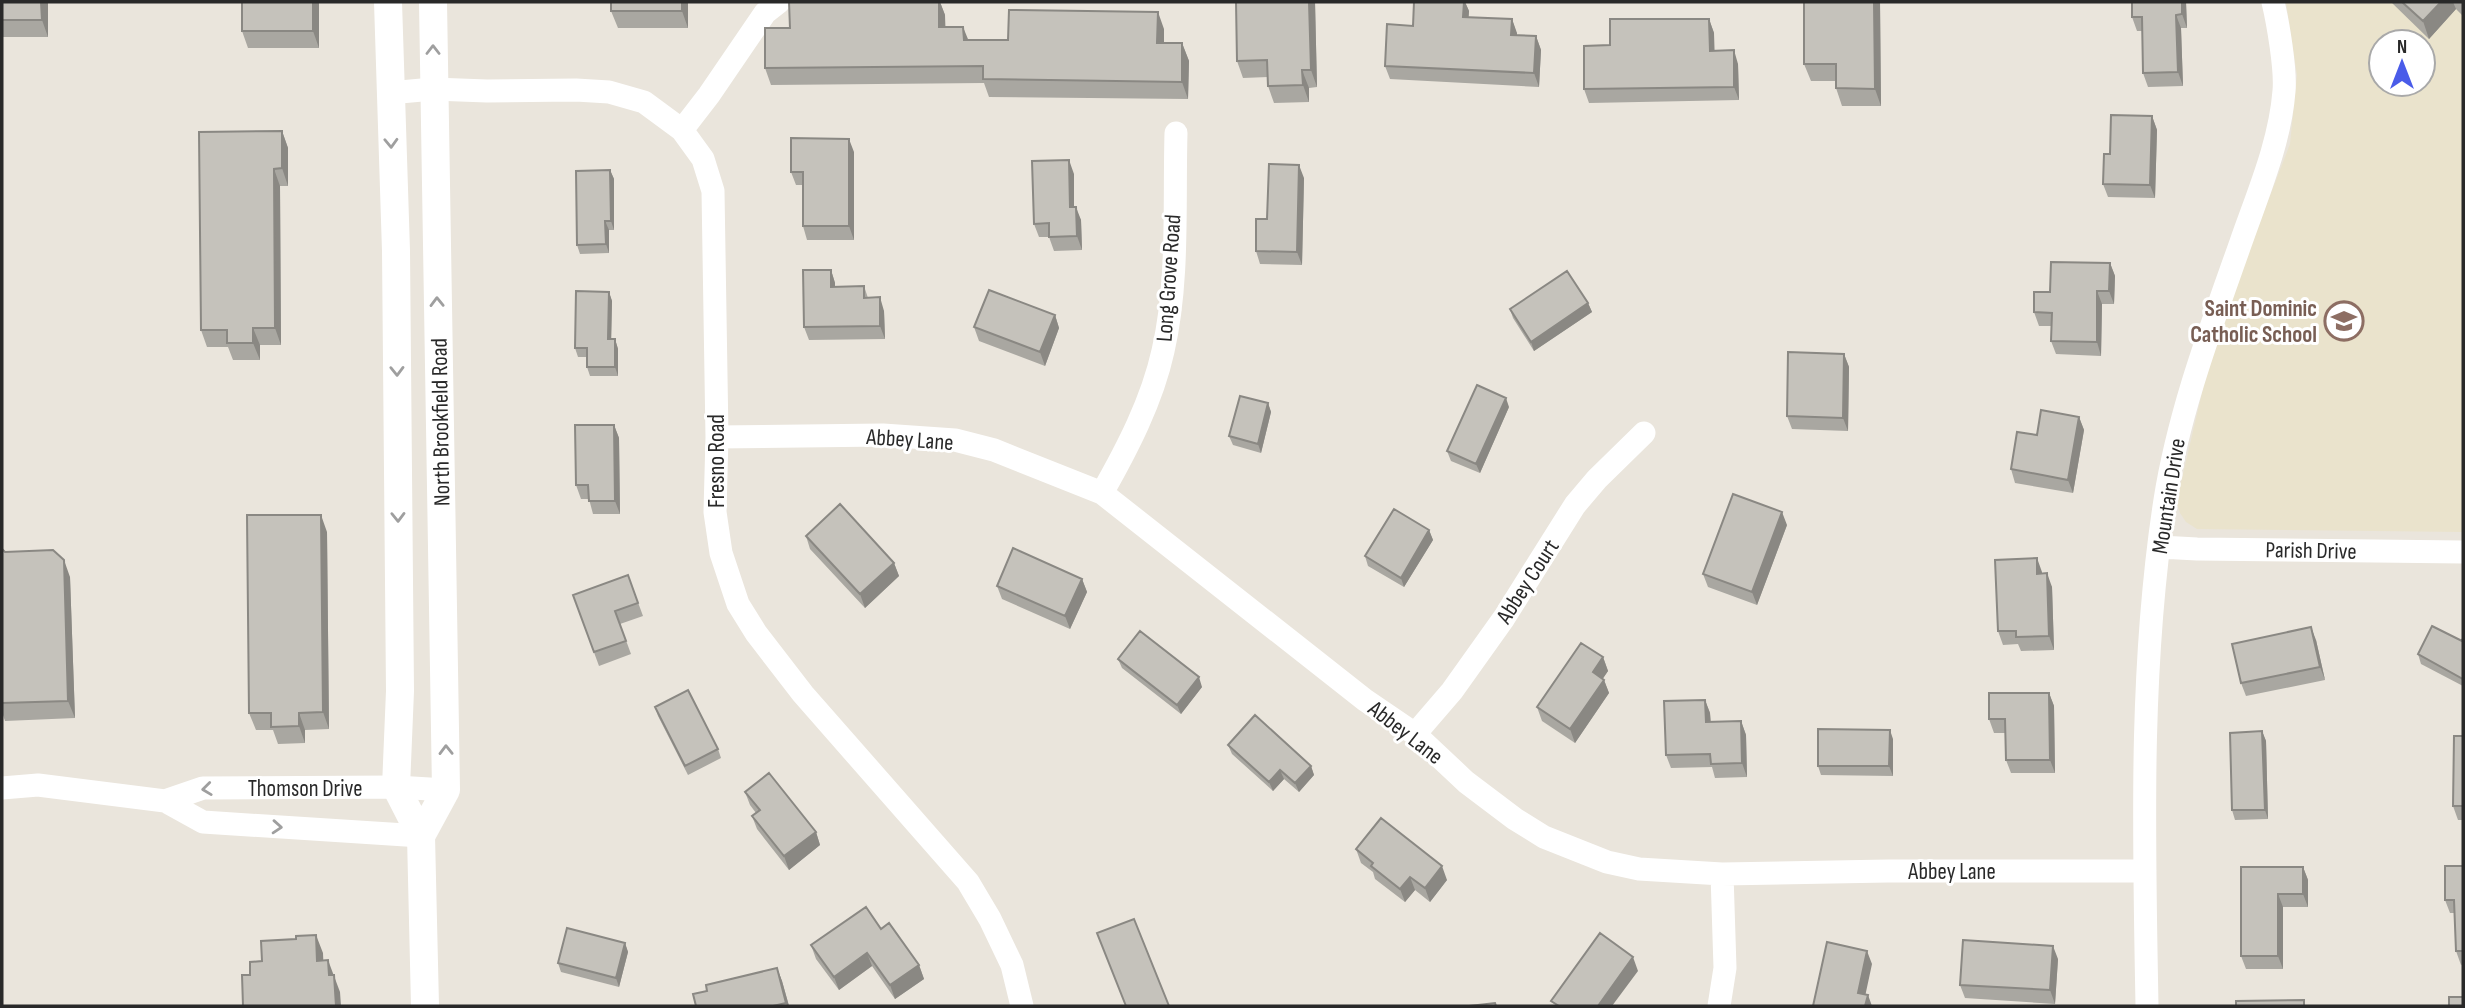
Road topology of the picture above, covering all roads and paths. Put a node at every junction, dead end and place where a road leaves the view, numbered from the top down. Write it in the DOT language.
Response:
graph roads {
  1 [pos="387,2"];
  2 [pos="433,2"];
  3 [pos="779,2"];
  4 [pos="2273,2"];
  5 [pos="433,89"];
  6 [pos="389,93"];
  7 [pos="682,130"];
  8 [pos="1176,133"];
  9 [pos="1644,433"];
  10 [pos="718,437"];
  11 [pos="1102,494"];
  12 [pos="2160,547"];
  13 [pos="2463,552"];
  14 [pos="1415,734"];
  15 [pos="2,788"];
  16 [pos="396,788"];
  17 [pos="446,790"];
  18 [pos="165,802"];
  19 [pos="421,836"];
  20 [pos="2145,871"];
  21 [pos="1722,874"];
  22 [pos="425,1006"];
  23 [pos="1022,1006"];
  24 [pos="1719,1006"];
  25 [pos="2147,1006"];
  1 -- 6 [label="street, North Brookfield Road"];
  5 -- 2 [label="street, North Brookfield Road, one-way"];
  3 -- 7 [label="street"];
  4 -- 12 [label="street, Mountain Drive"];
  5 -- 6 [label="street, Fresno Road"];
  5 -- 7 [label="street, Fresno Road"];
  17 -- 5 [label="street, North Brookfield Road, one-way"];
  6 -- 16 [label="street, North Brookfield Road, one-way"];
  7 -- 10 [label="street, Fresno Road"];
  8 -- 11 [label="street, Long Grove Road"];
  9 -- 14 [label="street, Abbey Court"];
  10 -- 11 [label="street, Abbey Lane"];
  10 -- 23 [label="street, Fresno Road"];
  11 -- 14 [label="street, Abbey Lane"];
  12 -- 13 [label="street, Parish Drive"];
  12 -- 20 [label="street, Mountain Drive"];
  14 -- 21 [label="street, Abbey Lane"];
  15 -- 18 [label="street, Thomson Drive"];
  16 -- 17 [label="street, Thomson Drive"];
  16 -- 18 [label="street, Thomson Drive, one-way"];
  16 -- 19 [label="street, North Brookfield Road"];
  17 -- 19 [label="street, North Brookfield Road"];
  18 -- 19 [label="street, Thomson Drive, one-way"];
  19 -- 22 [label="street, North Brookfield Road"];
  20 -- 21 [label="street, Abbey Lane"];
  20 -- 25 [label="street, Mountain Drive"];
  21 -- 24 [label="street"];
}
